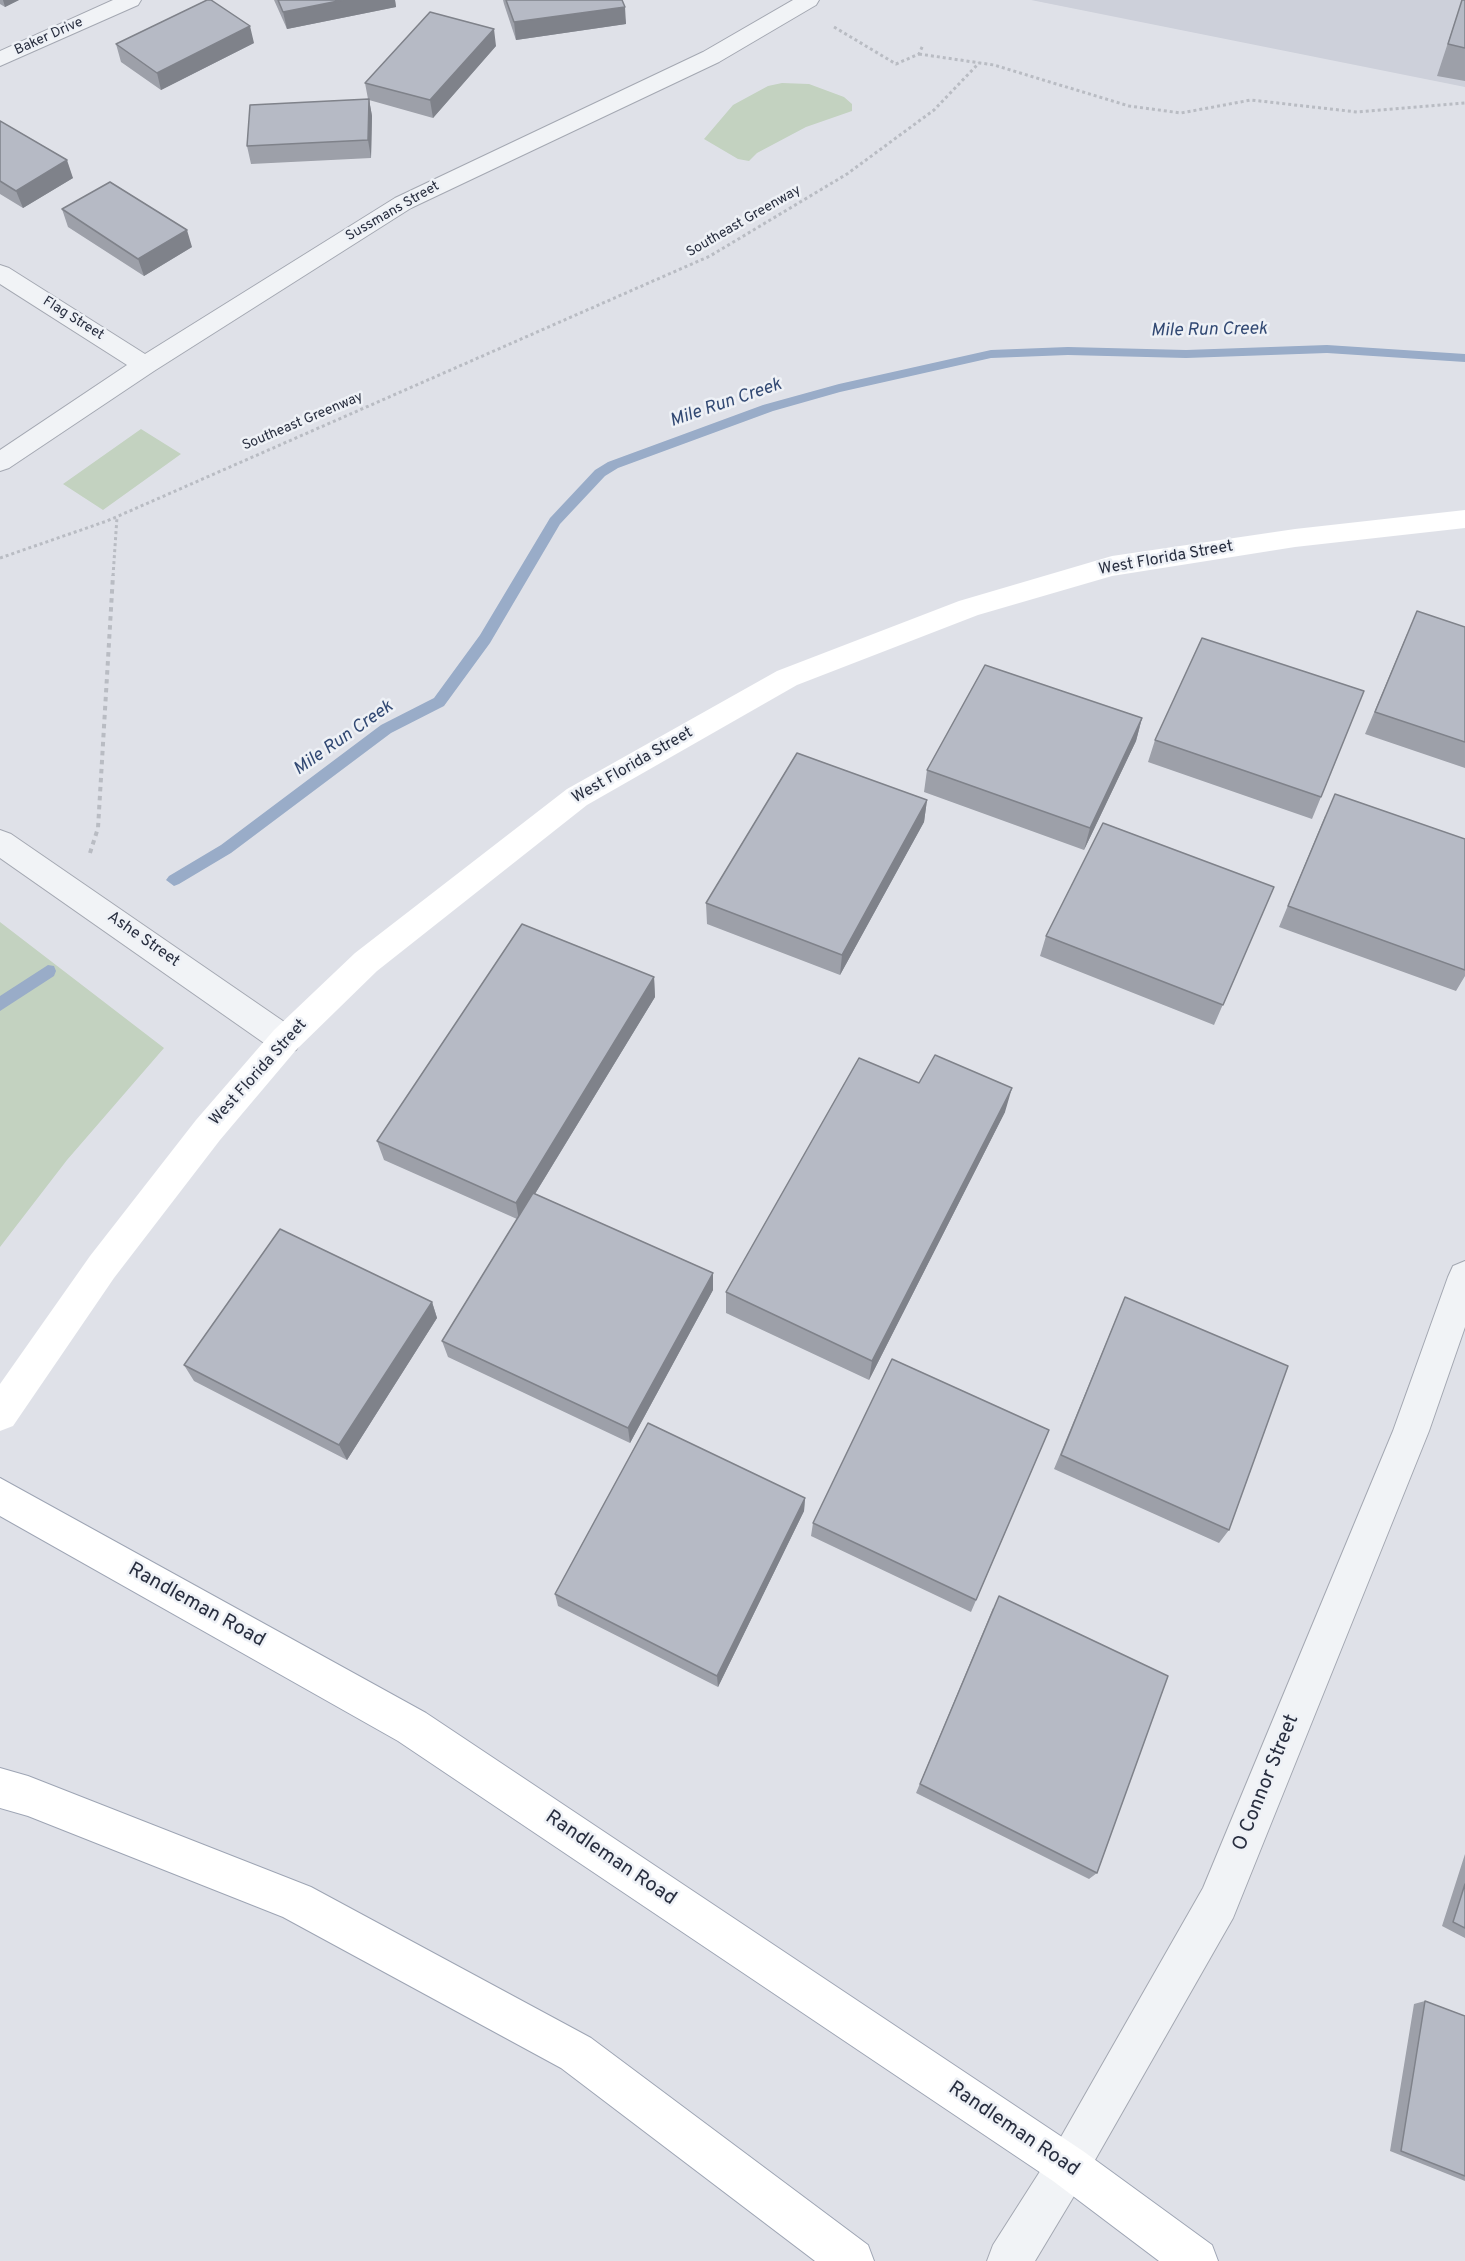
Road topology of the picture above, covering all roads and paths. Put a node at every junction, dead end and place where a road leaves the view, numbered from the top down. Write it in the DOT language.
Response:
graph roads {
  1 [pos="130,0"];
  2 [pos="803,3"];
  3 [pos="923,45"];
  4 [pos="919,54"];
  5 [pos="0,58"];
  6 [pos="979,63"];
  7 [pos="1465,103"];
  8 [pos="0,273"];
  9 [pos="145,365"];
  10 [pos="0,462"];
  11 [pos="117,517"];
  12 [pos="1465,519"];
  13 [pos="0,558"];
  14 [pos="0,842"];
  15 [pos="77,894"];
  16 [pos="285,1040"];
  17 [pos="1465,1278"];
  18 [pos="0,1414"];
  19 [pos="0,1496"];
  20 [pos="0,1788"];
  21 [pos="1068,2166"];
  22 [pos="852,2261"];
  23 [pos="1010,2261"];
  24 [pos="1196,2261"];
  1 -- 5 [label="street, Baker Drive"];
  2 -- 4 [label="path"];
  2 -- 9 [label="street, Sussmans Street"];
  3 -- 4 [label="path"];
  4 -- 6 [label="path"];
  6 -- 7 [label="path"];
  6 -- 11 [label="path, Southeast Greenway"];
  8 -- 9 [label="street, Flag Street"];
  9 -- 10 [label="street, Sussmans Street"];
  11 -- 13 [label="path, Southeast Greenway"];
  11 -- 15 [label="path"];
  12 -- 16 [label="main road, West Florida Street"];
  14 -- 15 [label="street, Ashe Street"];
  15 -- 16 [label="street, Ashe Street"];
  16 -- 18 [label="main road, West Florida Street"];
  17 -- 21 [label="street, O Connor Street"];
  19 -- 21 [label="main road, Randleman Road"];
  20 -- 22 [label="main road"];
  21 -- 23 [label="street, O Connor Street"];
  21 -- 24 [label="main road, Randleman Road"];
}
